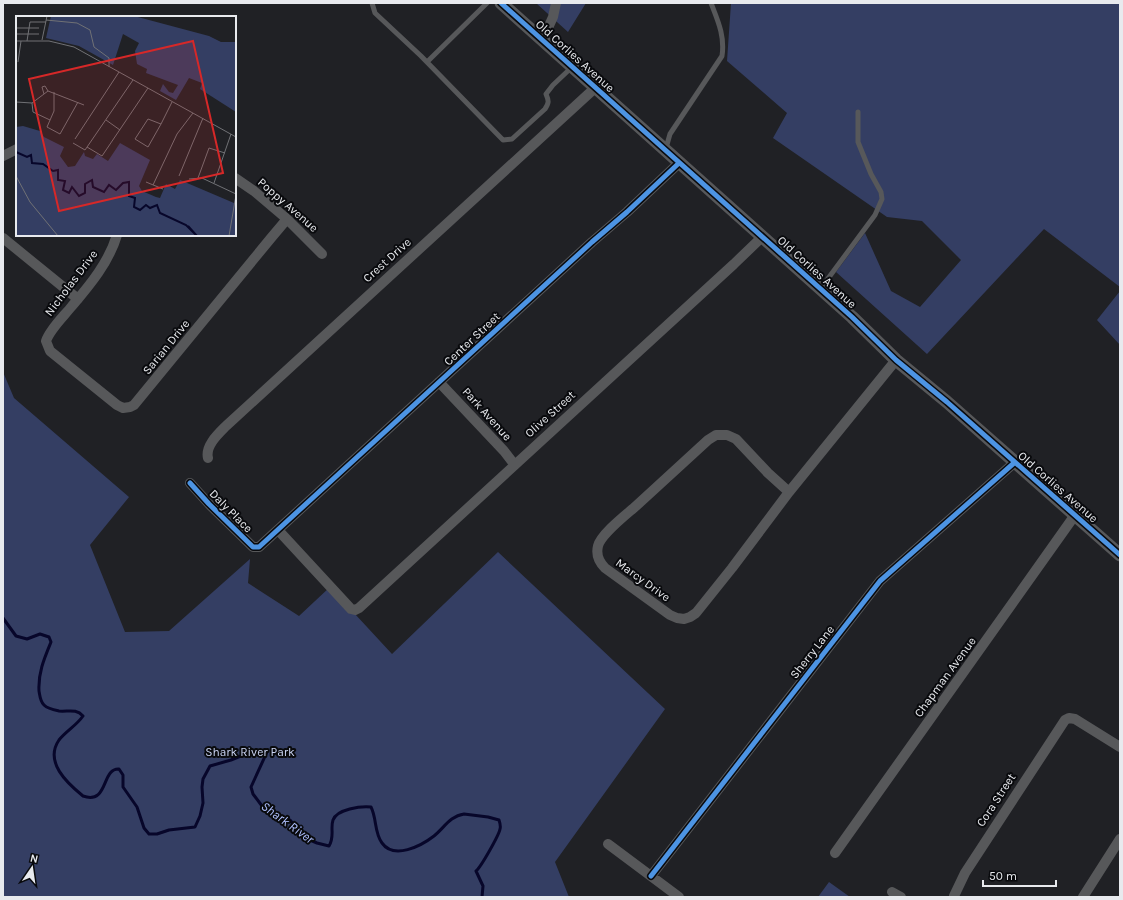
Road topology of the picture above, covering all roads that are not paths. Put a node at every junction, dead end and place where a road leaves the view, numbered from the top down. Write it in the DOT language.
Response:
graph roads {
  1 [pos="372,3"];
  2 [pos="487,3"];
  3 [pos="500,3"];
  4 [pos="556,3"];
  5 [pos="711,3"];
  6 [pos="542,41"];
  7 [pos="427,62"];
  8 [pos="572,67"];
  9 [pos="594,88"];
  10 [pos="858,112"];
  11 [pos="16,150"];
  12 [pos="665,151"];
  13 [pos="3,156"];
  14 [pos="679,163"];
  15 [pos="236,179"];
  16 [pos="287,220"];
  17 [pos="117,236"];
  18 [pos="762,237"];
  19 [pos="3,238"];
  20 [pos="322,254"];
  21 [pos="820,289"];
  22 [pos="78,299"];
  23 [pos="47,346"];
  24 [pos="896,360"];
  25 [pos="440,382"];
  26 [pos="208,458"];
  27 [pos="1014,463"];
  28 [pos="514,464"];
  29 [pos="190,483"];
  30 [pos="789,492"];
  31 [pos="1075,515"];
  32 [pos="278,530"];
  33 [pos="1120,555"];
  34 [pos="1120,747"];
  35 [pos="1120,839"];
  36 [pos="608,844"];
  37 [pos="835,853"];
  38 [pos="651,876"];
  39 [pos="679,897"];
  40 [pos="954,897"];
  41 [pos="1082,897"];
  1 -- 7 [label="lane"];
  2 -- 7 [label="lane"];
  3 -- 6 [label="street, Old Corlies Avenue"];
  4 -- 6 [label="street"];
  5 -- 12 [label="lane"];
  6 -- 8 [label="street, Old Corlies Avenue"];
  7 -- 8 [label="lane"];
  8 -- 9 [label="street, Old Corlies Avenue"];
  9 -- 12 [label="street, Old Corlies Avenue"];
  9 -- 26 [label="street, Crest Drive"];
  10 -- 21 [label="lane"];
  11 -- 13 [label="street"];
  12 -- 14 [label="street, Old Corlies Avenue"];
  14 -- 18 [label="street, Old Corlies Avenue"];
  14 -- 25 [label="street, Center Street"];
  15 -- 16 [label="street, Poppy Avenue"];
  16 -- 20 [label="street, Poppy Avenue"];
  16 -- 23 [label="street, Sarian Drive"];
  17 -- 22 [label="street, Nicholas Drive"];
  18 -- 21 [label="street, Old Corlies Avenue"];
  18 -- 28 [label="street, Olive Street"];
  19 -- 22 [label="street"];
  21 -- 24 [label="street, Old Corlies Avenue"];
  22 -- 23 [label="street, Nicholas Drive"];
  24 -- 27 [label="street, Old Corlies Avenue"];
  24 -- 30 [label="street, Marcy Drive"];
  25 -- 28 [label="street, Park Avenue"];
  25 -- 32 [label="street, Center Street"];
  27 -- 31 [label="street, Old Corlies Avenue"];
  27 -- 38 [label="street, Sherry Lane"];
  28 -- 32 [label="street, Olive Street"];
  29 -- 32 [label="street, Daly Place"];
  30 -- 30 [label="street, Marcy Drive"];
  31 -- 33 [label="street, Old Corlies Avenue"];
  31 -- 37 [label="street, Chapman Avenue"];
  34 -- 40 [label="street, Cora Street"];
  35 -- 41 [label="street"];
  36 -- 38 [label="street"];
  38 -- 39 [label="street"];
}
